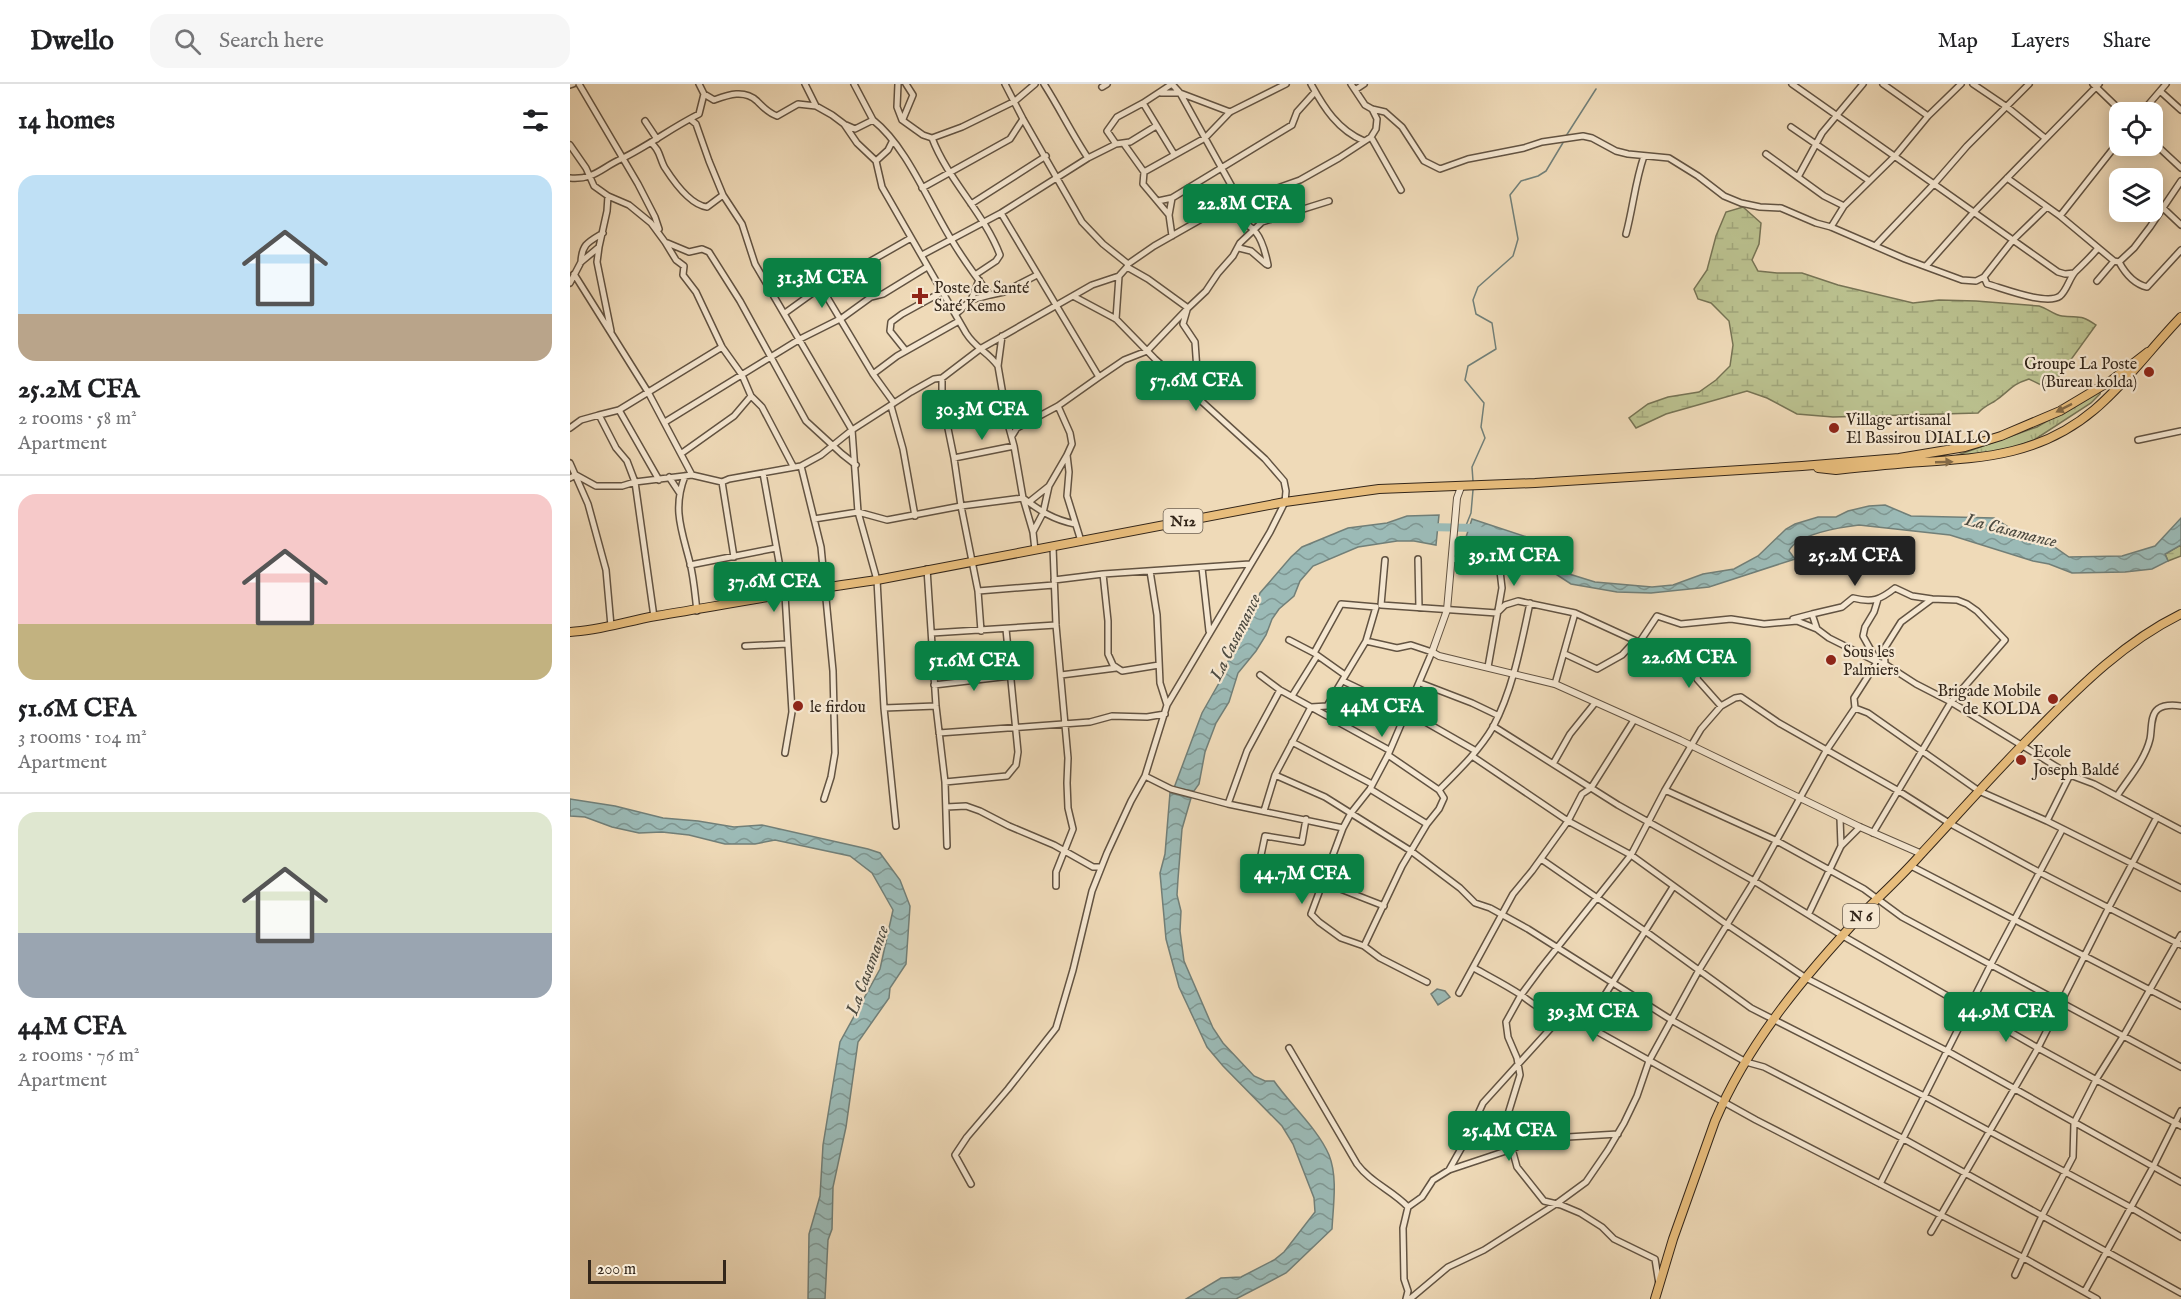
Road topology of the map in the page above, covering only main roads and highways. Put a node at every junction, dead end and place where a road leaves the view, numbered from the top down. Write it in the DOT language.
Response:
graph roads {
  1 [pos="2181,316"];
  2 [pos="2148,352"];
  3 [pos="1802,466"];
  4 [pos="2181,614"];
  5 [pos="570,632"];
  6 [pos="1655,1299"];
  1 -- 2 [label="main road"];
  2 -- 3 [label="main road, one-way"];
  3 -- 2 [label="main road, one-way"];
  3 -- 5 [label="main road, N12"];
  4 -- 6 [label="main road, N 6"];
}
